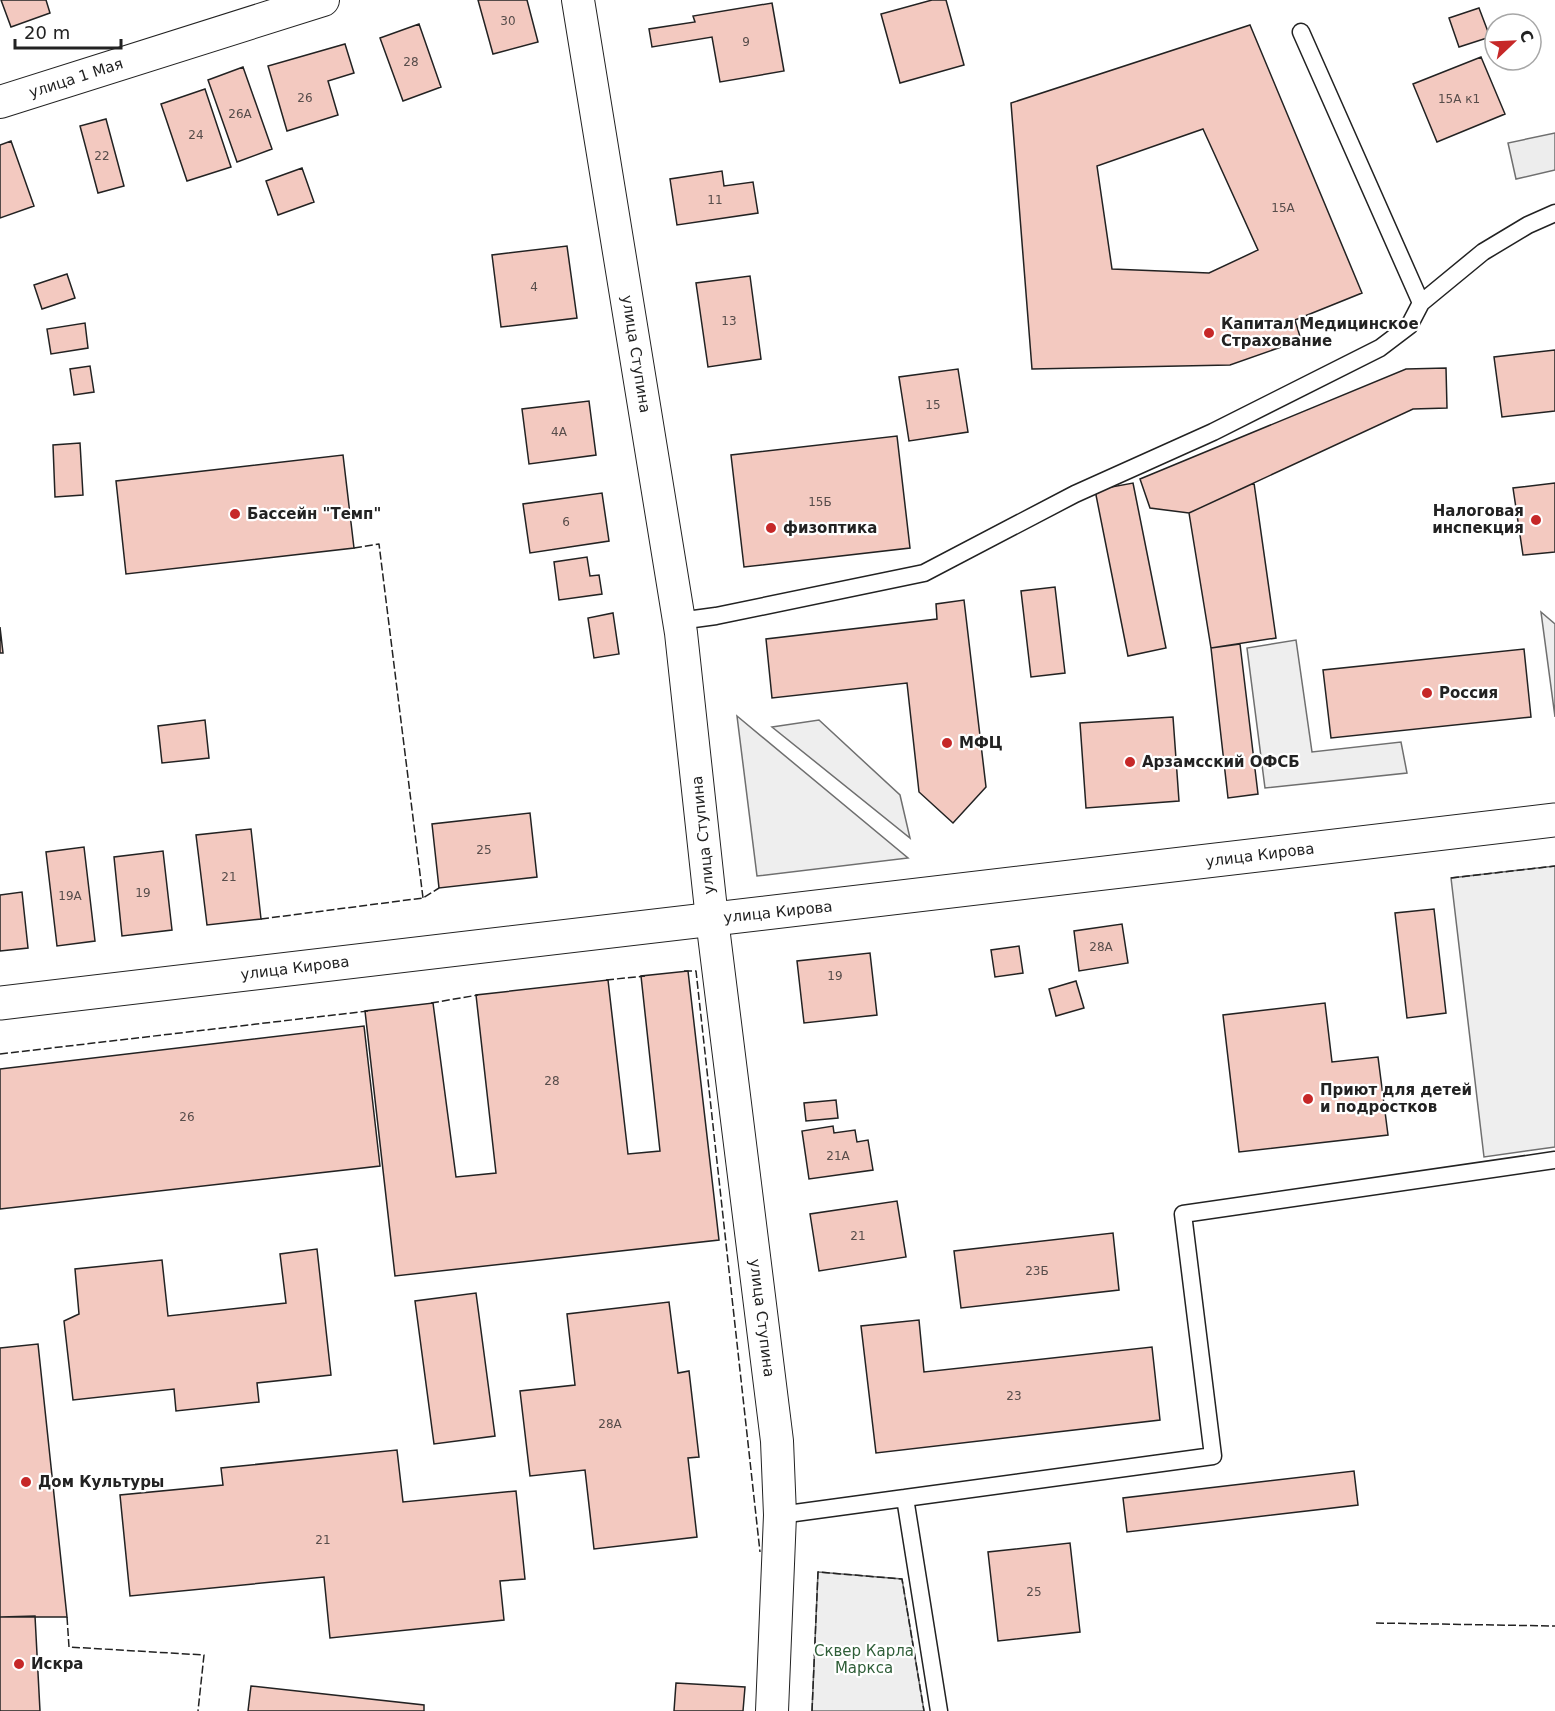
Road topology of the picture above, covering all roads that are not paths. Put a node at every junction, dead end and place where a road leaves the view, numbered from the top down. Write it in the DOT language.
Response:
graph roads {
  1 [pos="324,0"];
  2 [pos="578,0"];
  3 [pos="1301,32"];
  4 [pos="0,102"];
  5 [pos="1555,213"];
  6 [pos="1421,303"];
  7 [pos="679,621"];
  8 [pos="1555,820"];
  9 [pos="712,919"];
  10 [pos="0,1003"];
  11 [pos="1555,1160"];
  12 [pos="905,1498"];
  13 [pos="780,1515"];
  14 [pos="772,1711"];
  15 [pos="939,1711"];
  1 -- 4 [label="street, улица 1 Мая"];
  2 -- 7 [label="street, улица Ступина"];
  3 -- 6 [label="lane"];
  5 -- 6 [label="lane"];
  6 -- 7 [label="lane"];
  7 -- 9 [label="street, улица Ступина"];
  8 -- 9 [label="street, улица Кирова"];
  9 -- 10 [label="street, улица Кирова"];
  9 -- 13 [label="street, улица Ступина"];
  11 -- 12 [label="lane"];
  12 -- 13 [label="lane"];
  12 -- 15 [label="lane"];
  13 -- 14 [label="street, улица Ступина"];
}
